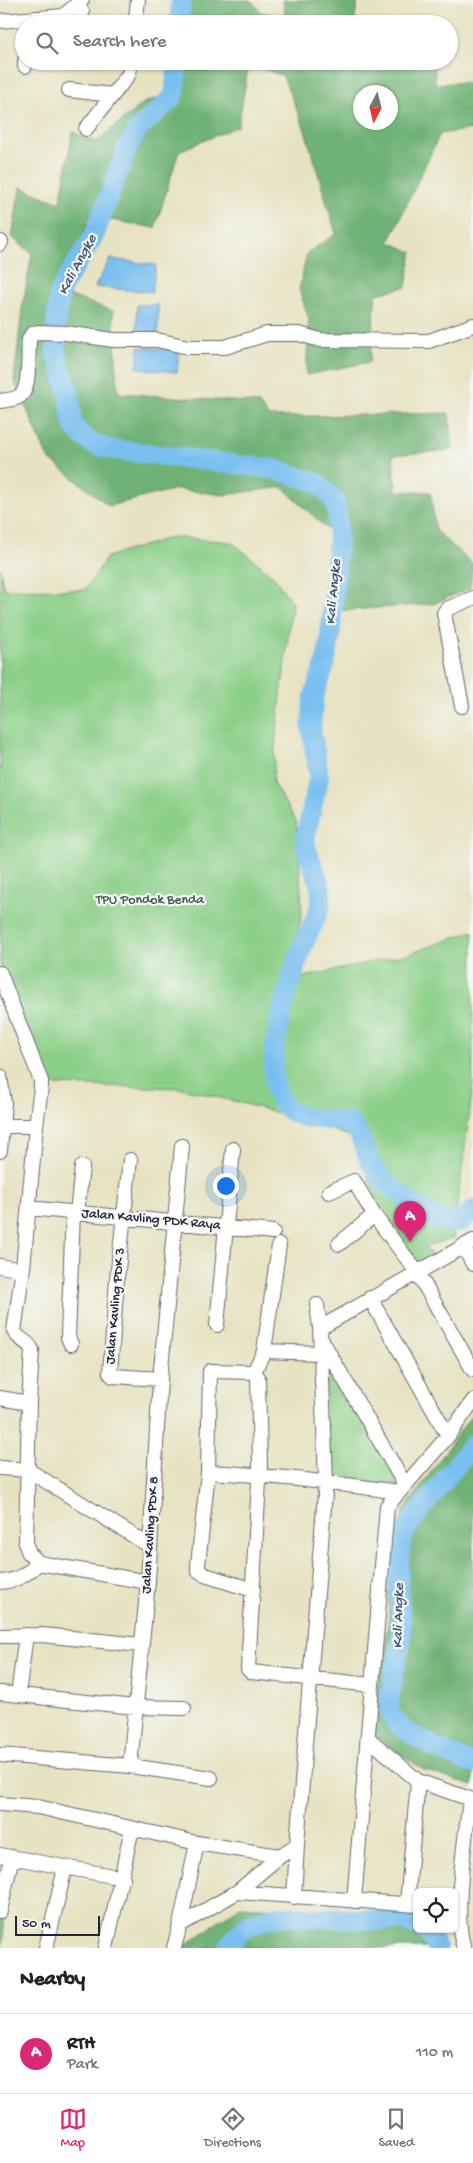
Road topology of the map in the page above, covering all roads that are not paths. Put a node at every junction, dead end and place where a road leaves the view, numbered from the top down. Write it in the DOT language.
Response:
graph roads {
  1 [pos="138,0"];
  2 [pos="80,2"];
  3 [pos="64,15"];
  4 [pos="82,15"];
  5 [pos="136,15"];
  6 [pos="0,21"];
  7 [pos="15,21"];
  8 [pos="130,70"];
  9 [pos="68,90"];
  10 [pos="112,95"];
  11 [pos="86,129"];
  12 [pos="473,325"];
  13 [pos="0,402"];
  14 [pos="473,598"];
  15 [pos="462,706"];
  16 [pos="0,973"];
  17 [pos="0,1076"];
  18 [pos="2,1126"];
  19 [pos="36,1126"];
  20 [pos="182,1146"];
  21 [pos="233,1149"];
  22 [pos="0,1151"];
  23 [pos="130,1160"];
  24 [pos="82,1166"];
  25 [pos="329,1192"];
  26 [pos="29,1208"];
  27 [pos="75,1213"];
  28 [pos="374,1215"];
  29 [pos="125,1217"];
  30 [pos="176,1223"];
  31 [pos="226,1226"];
  32 [pos="273,1232"];
  33 [pos="339,1244"];
  34 [pos="468,1244"];
  35 [pos="279,1246"];
  36 [pos="473,1264"];
  37 [pos="0,1266"];
  38 [pos="22,1270"];
  39 [pos="417,1272"];
  40 [pos="370,1298"];
  41 [pos="317,1305"];
  42 [pos="218,1325"];
  43 [pos="320,1333"];
  44 [pos="71,1344"];
  45 [pos="264,1351"];
  46 [pos="320,1353"];
  47 [pos="473,1370"];
  48 [pos="254,1372"];
  49 [pos="160,1379"];
  50 [pos="0,1398"];
  51 [pos="473,1401"];
  52 [pos="29,1403"];
  53 [pos="448,1436"];
  54 [pos="0,1468"];
  55 [pos="28,1470"];
  56 [pos="208,1472"];
  57 [pos="260,1474"];
  58 [pos="326,1481"];
  59 [pos="402,1489"];
  60 [pos="150,1546"];
  61 [pos="39,1563"];
  62 [pos="0,1582"];
  63 [pos="148,1582"];
  64 [pos="253,1590"];
  65 [pos="26,1635"];
  66 [pos="0,1636"];
  67 [pos="140,1645"];
  68 [pos="308,1678"];
  69 [pos="372,1685"];
  70 [pos="0,1693"];
  71 [pos="18,1695"];
  72 [pos="135,1707"];
  73 [pos="184,1708"];
  74 [pos="368,1738"];
  75 [pos="0,1755"];
  76 [pos="130,1766"];
  77 [pos="211,1778"];
  78 [pos="418,1781"];
  79 [pos="471,1799"];
  80 [pos="0,1804"];
  81 [pos="132,1828"];
  82 [pos="197,1843"];
  83 [pos="297,1845"];
  84 [pos="6,1856"];
  85 [pos="280,1856"];
  86 [pos="65,1868"];
  87 [pos="123,1878"];
  88 [pos="236,1892"];
  89 [pos="294,1897"];
  90 [pos="458,1900"];
  91 [pos="354,1901"];
  92 [pos="412,1905"];
  93 [pos="0,1911"];
  94 [pos="458,1915"];
  95 [pos="180,1926"];
  96 [pos="46,1948"];
  97 [pos="106,1948"];
  98 [pos="174,1948"];
  99 [pos="464,1948"];
  1 -- 5 [label="street"];
  2 -- 3 [label="street"];
  2 -- 4 [label="street"];
  6 -- 7 [label="street"];
  8 -- 10 [label="street"];
  9 -- 10 [label="street"];
  10 -- 11 [label="street"];
  12 -- 13 [label="street"];
  14 -- 15 [label="street"];
  16 -- 19 [label="street"];
  17 -- 18 [label="street"];
  18 -- 19 [label="street"];
  18 -- 22 [label="street"];
  19 -- 26 [label="street"];
  20 -- 30 [label="street, Jalan Kavling PDK 8"];
  21 -- 31 [label="street"];
  23 -- 29 [label="street"];
  24 -- 27 [label="street"];
  25 -- 28 [label="street"];
  26 -- 27 [label="street, Jalan Kavling PDK Raya"];
  26 -- 38 [label="street"];
  27 -- 29 [label="street, Jalan Kavling PDK Raya"];
  27 -- 44 [label="street"];
  28 -- 33 [label="street"];
  28 -- 39 [label="street"];
  29 -- 30 [label="street, Jalan Kavling PDK Raya"];
  29 -- 49 [label="street, Jalan Kavling PDK 3"];
  30 -- 31 [label="street, Jalan Kavling PDK Raya"];
  30 -- 49 [label="street, Jalan Kavling PDK 8"];
  31 -- 32 [label="street, Jalan Kavling PDK Raya"];
  31 -- 42 [label="street"];
  34 -- 36 [label="street"];
  34 -- 39 [label="street"];
  35 -- 45 [label="street"];
  37 -- 38 [label="street"];
  38 -- 52 [label="street"];
  39 -- 40 [label="street"];
  39 -- 47 [label="street"];
  40 -- 43 [label="street"];
  40 -- 53 [label="street"];
  41 -- 43 [label="street"];
  43 -- 46 [label="street"];
  43 -- 59 [label="street"];
  45 -- 46 [label="street"];
  45 -- 48 [label="street"];
  46 -- 58 [label="street"];
  48 -- 56 [label="street"];
  48 -- 57 [label="street"];
  49 -- 60 [label="street, Jalan Kavling PDK 8"];
  50 -- 52 [label="street"];
  51 -- 53 [label="street"];
  52 -- 55 [label="street"];
  53 -- 59 [label="street"];
  54 -- 55 [label="street"];
  55 -- 60 [label="street"];
  55 -- 61 [label="street"];
  56 -- 57 [label="street"];
  56 -- 64 [label="street"];
  57 -- 58 [label="street"];
  57 -- 64 [label="street"];
  58 -- 59 [label="street"];
  58 -- 68 [label="street"];
  59 -- 69 [label="street"];
  60 -- 63 [label="street, Jalan Kavling PDK 8"];
  61 -- 62 [label="street"];
  61 -- 63 [label="street"];
  63 -- 67 [label="street, Jalan Kavling PDK 8"];
  64 -- 68 [label="street"];
  65 -- 66 [label="street"];
  65 -- 67 [label="street"];
  65 -- 71 [label="street"];
  67 -- 72 [label="street, Jalan Kavling PDK 8"];
  68 -- 69 [label="street"];
  68 -- 83 [label="street"];
  69 -- 74 [label="street"];
  70 -- 71 [label="street"];
  71 -- 72 [label="street"];
  72 -- 73 [label="street"];
  72 -- 76 [label="street, Jalan Kavling PDK 8"];
  74 -- 78 [label="street"];
  74 -- 91 [label="street"];
  75 -- 76 [label="street"];
  76 -- 77 [label="street"];
  78 -- 79 [label="street"];
  78 -- 92 [label="street"];
  79 -- 90 [label="street"];
  80 -- 81 [label="street"];
  81 -- 82 [label="street"];
  81 -- 87 [label="street"];
  82 -- 85 [label="street"];
  82 -- 95 [label="street"];
  83 -- 85 [label="street"];
  83 -- 89 [label="street"];
  84 -- 86 [label="street"];
  84 -- 93 [label="street"];
  85 -- 88 [label="street"];
  86 -- 87 [label="street"];
  86 -- 96 [label="street"];
  87 -- 97 [label="street"];
  88 -- 89 [label="street"];
  88 -- 95 [label="street"];
  89 -- 91 [label="street"];
  91 -- 92 [label="street"];
  94 -- 99 [label="street"];
  95 -- 98 [label="street"];
}
